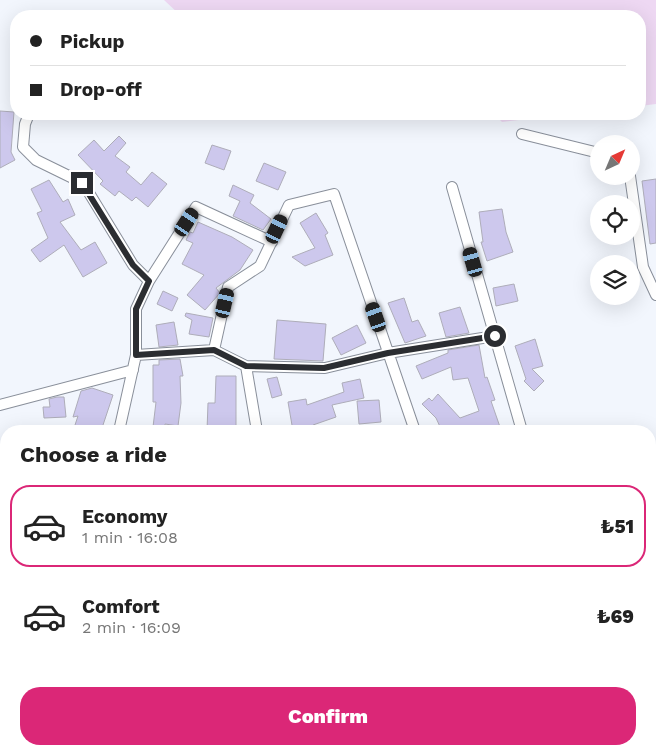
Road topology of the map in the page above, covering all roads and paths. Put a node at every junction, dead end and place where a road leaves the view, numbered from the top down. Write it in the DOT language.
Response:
graph roads {
  1 [pos="27,120"];
  2 [pos="522,134"];
  3 [pos="590,151"];
  4 [pos="631,185"];
  5 [pos="452,187"];
  6 [pos="272,242"];
  7 [pos="149,281"];
  8 [pos="656,295"];
  9 [pos="495,336"];
  10 [pos="214,350"];
  11 [pos="388,353"];
  12 [pos="136,355"];
  13 [pos="246,366"];
  14 [pos="132,370"];
  15 [pos="0,405"];
  16 [pos="121,425"];
  17 [pos="256,425"];
  18 [pos="413,425"];
  19 [pos="520,425"];
  1 -- 7 [label="street"];
  2 -- 3 [label="street"];
  4 -- 8 [label="street"];
  5 -- 9 [label="street"];
  6 -- 7 [label="street"];
  6 -- 10 [label="street"];
  6 -- 11 [label="street"];
  7 -- 12 [label="street"];
  9 -- 11 [label="street"];
  9 -- 19 [label="street"];
  10 -- 12 [label="street"];
  10 -- 13 [label="street"];
  11 -- 13 [label="street"];
  11 -- 18 [label="street"];
  12 -- 14 [label="street"];
  13 -- 17 [label="street"];
  14 -- 15 [label="street"];
  14 -- 16 [label="street"];
}
